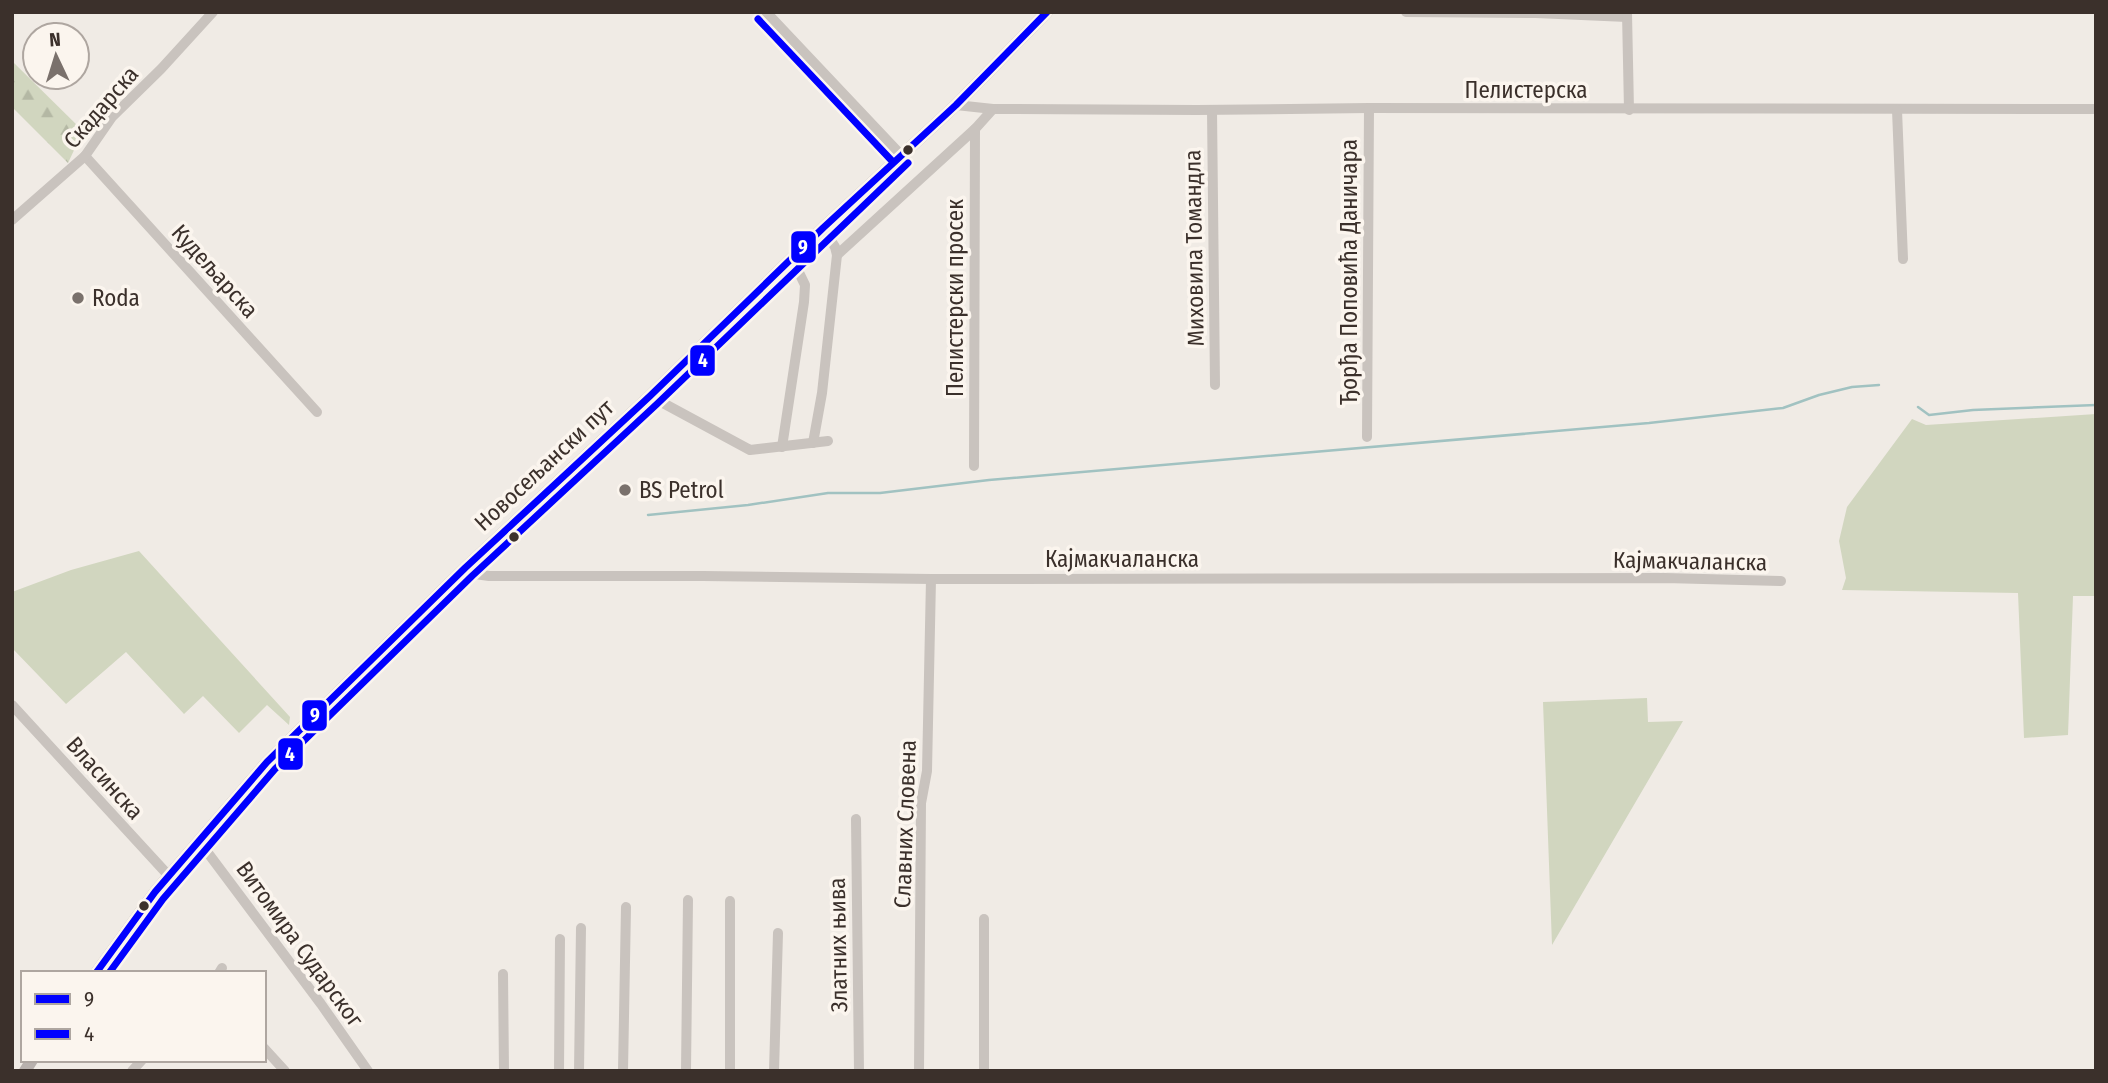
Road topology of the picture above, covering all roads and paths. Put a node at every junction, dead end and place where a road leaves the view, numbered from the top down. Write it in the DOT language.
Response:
graph roads {
  1 [pos="213,12"];
  2 [pos="766,12"];
  3 [pos="1047,12"];
  4 [pos="1406,12"];
  5 [pos="1627,15"];
  6 [pos="956,105"];
  7 [pos="993,108"];
  8 [pos="1369,108"];
  9 [pos="2096,109"];
  10 [pos="1212,110"];
  11 [pos="1629,110"];
  12 [pos="1897,110"];
  13 [pos="975,129"];
  14 [pos="901,155"];
  15 [pos="85,156"];
  16 [pos="12,220"];
  17 [pos="823,228"];
  18 [pos="838,255"];
  19 [pos="792,258"];
  20 [pos="1903,259"];
  21 [pos="1215,385"];
  22 [pos="650,396"];
  23 [pos="317,412"];
  24 [pos="1367,437"];
  25 [pos="828,441"];
  26 [pos="813,443"];
  27 [pos="782,447"];
  28 [pos="974,466"];
  29 [pos="465,568"];
  30 [pos="931,579"];
  31 [pos="1781,581"];
  32 [pos="12,705"];
  33 [pos="856,819"];
  34 [pos="199,841"];
  35 [pos="169,876"];
  36 [pos="688,900"];
  37 [pos="730,901"];
  38 [pos="626,907"];
  39 [pos="984,919"];
  40 [pos="580,928"];
  41 [pos="778,933"];
  42 [pos="560,939"];
  43 [pos="98,971"];
  44 [pos="503,974"];
  45 [pos="266,1050"];
  46 [pos="285,1071"];
  47 [pos="368,1071"];
  48 [pos="505,1071"];
  49 [pos="559,1071"];
  50 [pos="579,1071"];
  51 [pos="623,1071"];
  52 [pos="687,1071"];
  53 [pos="730,1071"];
  54 [pos="774,1071"];
  55 [pos="859,1071"];
  56 [pos="919,1071"];
  57 [pos="984,1071"];
  1 -- 15 [label="street, Скадарска"];
  2 -- 14 [label="street"];
  3 -- 6 [label="main road, Новосељански пут"];
  4 -- 5 [label="street"];
  5 -- 11 [label="street"];
  6 -- 7 [label="street, Пелистерска"];
  6 -- 14 [label="main road, Новосељански пут"];
  7 -- 10 [label="street, Пелистерска"];
  7 -- 13 [label="street"];
  8 -- 10 [label="street, Пелистерска"];
  8 -- 11 [label="street, Пелистерска"];
  8 -- 24 [label="street, Ђорђа Поповића Даничара"];
  9 -- 12 [label="street, Пелистерска"];
  10 -- 21 [label="street, Миховила Томандла"];
  11 -- 12 [label="street, Пелистерска"];
  12 -- 20 [label="street"];
  13 -- 18 [label="street"];
  13 -- 28 [label="street, Пелистерски просек"];
  14 -- 17 [label="main road, Новосељански пут"];
  15 -- 16 [label="street, Скадарска"];
  15 -- 23 [label="street, Кудељарска"];
  17 -- 18 [label="street"];
  17 -- 19 [label="main road, Новосељански пут"];
  18 -- 26 [label="street"];
  19 -- 22 [label="main road, Новосељански пут"];
  19 -- 27 [label="street"];
  22 -- 27 [label="street"];
  22 -- 29 [label="main road, Новосељански пут"];
  25 -- 26 [label="street"];
  26 -- 27 [label="street"];
  29 -- 30 [label="street, Кајмакчаланска"];
  29 -- 34 [label="main road, Новосељански пут"];
  30 -- 31 [label="street, Кајмакчаланска"];
  30 -- 56 [label="street, Славних Словена"];
  32 -- 35 [label="street, Власинска"];
  33 -- 55 [label="street, Златних њива"];
  34 -- 35 [label="main road, Новосељански пут"];
  34 -- 47 [label="street, Витомира Сударског"];
  35 -- 43 [label="main road, Новосељански пут"];
  36 -- 52 [label="street"];
  37 -- 53 [label="street"];
  38 -- 51 [label="street"];
  39 -- 57 [label="street"];
  40 -- 50 [label="street"];
  41 -- 54 [label="street"];
  42 -- 49 [label="street"];
  44 -- 48 [label="street"];
  45 -- 46 [label="street"];
}
